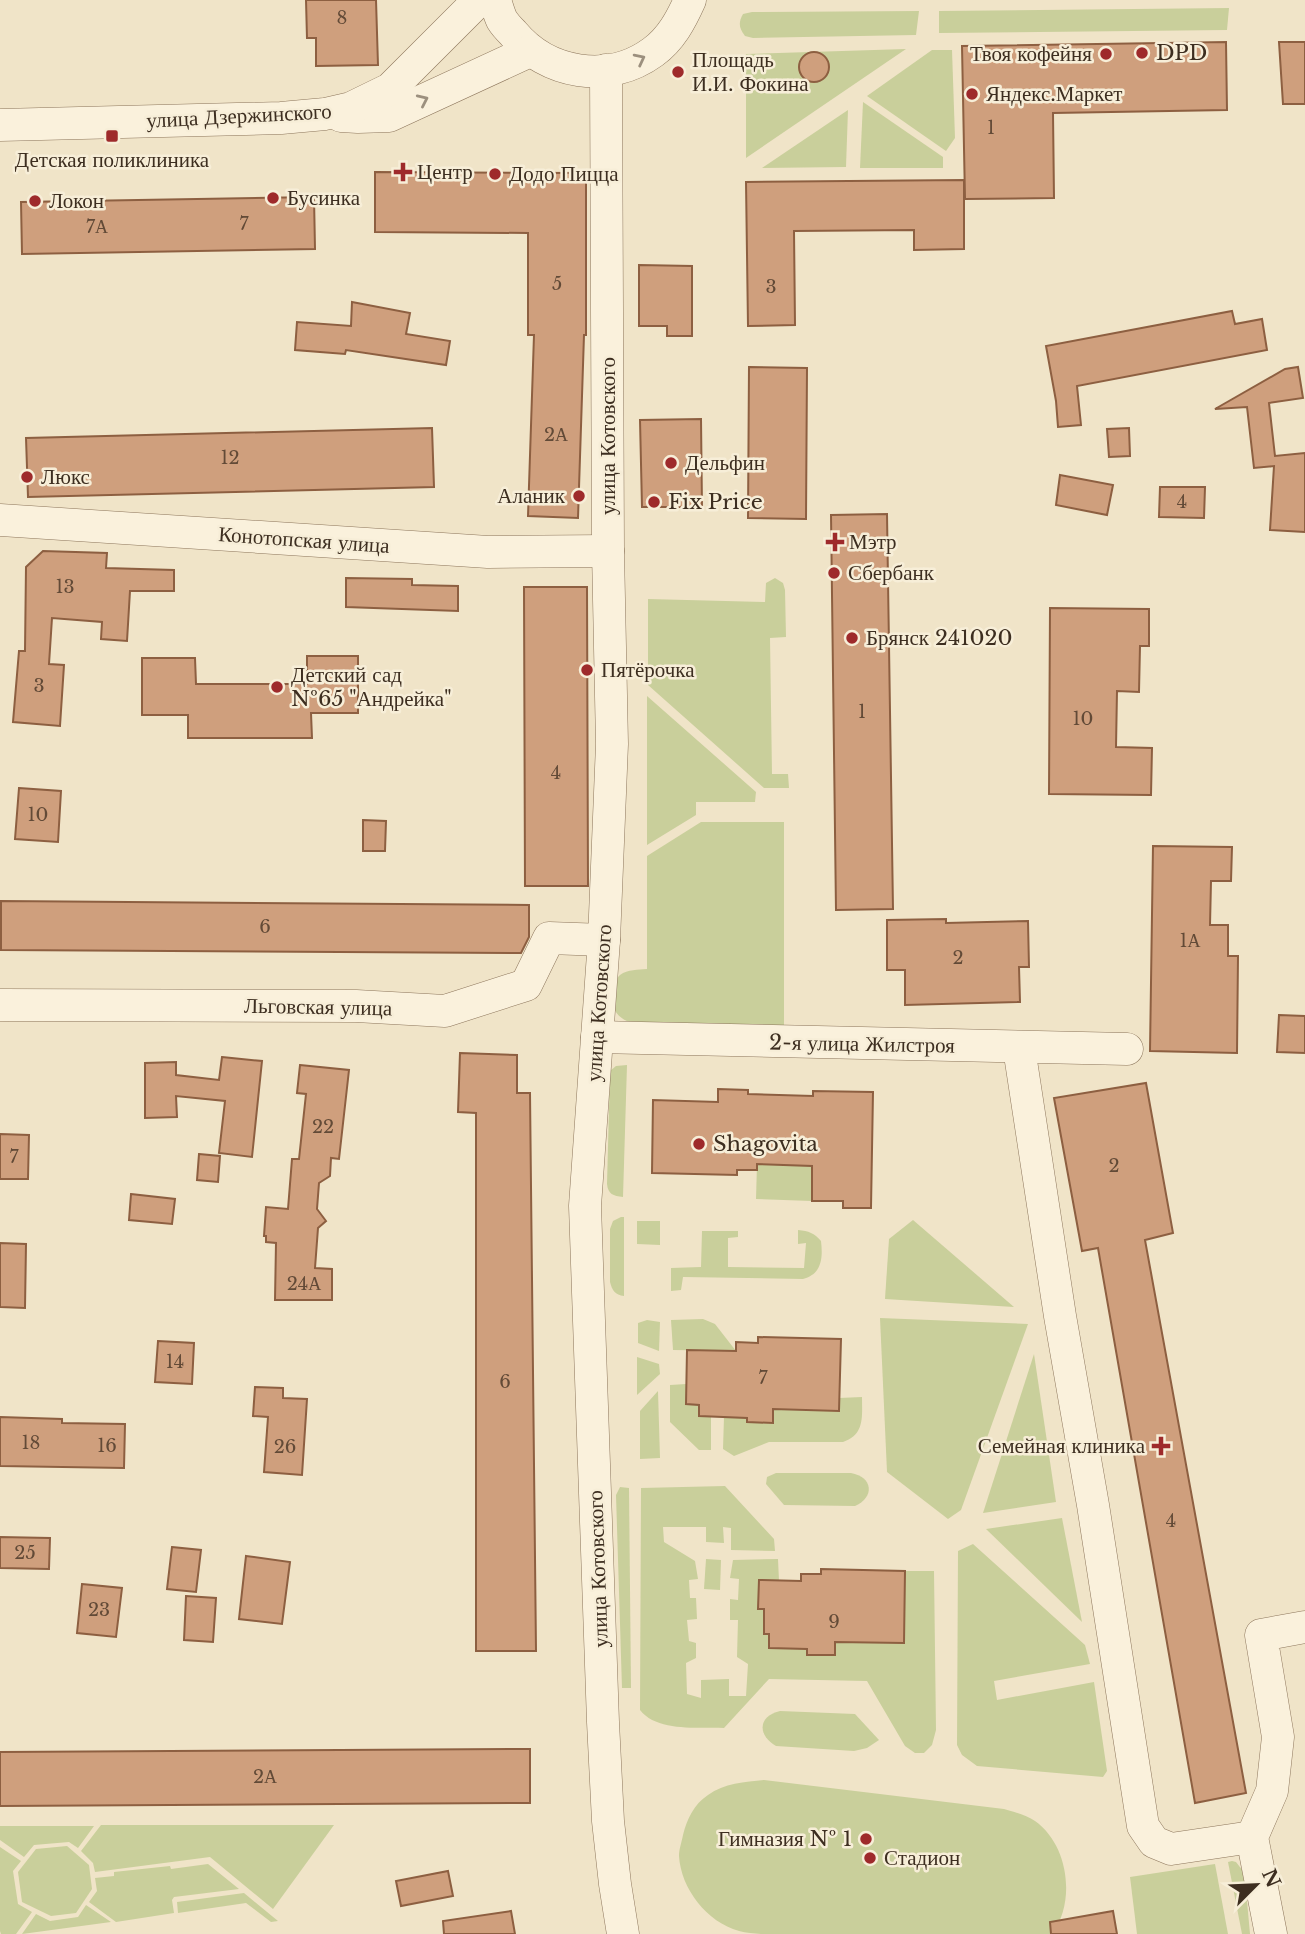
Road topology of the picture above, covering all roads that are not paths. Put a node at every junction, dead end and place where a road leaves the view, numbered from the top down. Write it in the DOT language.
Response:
graph roads {
  1 [pos="479,0"];
  2 [pos="495,0"];
  3 [pos="690,0"];
  4 [pos="530,51"];
  5 [pos="607,70"];
  6 [pos="345,113"];
  7 [pos="0,125"];
  8 [pos="0,520"];
  9 [pos="608,551"];
  10 [pos="604,940"];
  11 [pos="0,1004"];
  12 [pos="597,1037"];
  13 [pos="1019,1048"];
  14 [pos="1128,1049"];
  15 [pos="1305,1628"];
  16 [pos="1252,1837"];
  17 [pos="623,1934"];
  18 [pos="1271,1934"];
  1 -- 6 [label="street, улица Дзержинского"];
  2 -- 4 [label="street"];
  5 -- 3 [label="street, one-way"];
  4 -- 5 [label="street"];
  6 -- 4 [label="street, one-way"];
  5 -- 9 [label="street, улица Котовского"];
  6 -- 7 [label="street, улица Дзержинского"];
  8 -- 9 [label="street, Конотопская улица"];
  9 -- 10 [label="street, улица Котовского"];
  10 -- 11 [label="street, Льговская улица"];
  10 -- 12 [label="street, улица Котовского"];
  12 -- 13 [label="street, 2-я улица Жилстроя"];
  12 -- 17 [label="street, улица Котовского"];
  13 -- 14 [label="street, 2-я улица Жилстроя"];
  13 -- 16 [label="street"];
  15 -- 16 [label="street"];
  16 -- 18 [label="street"];
}
